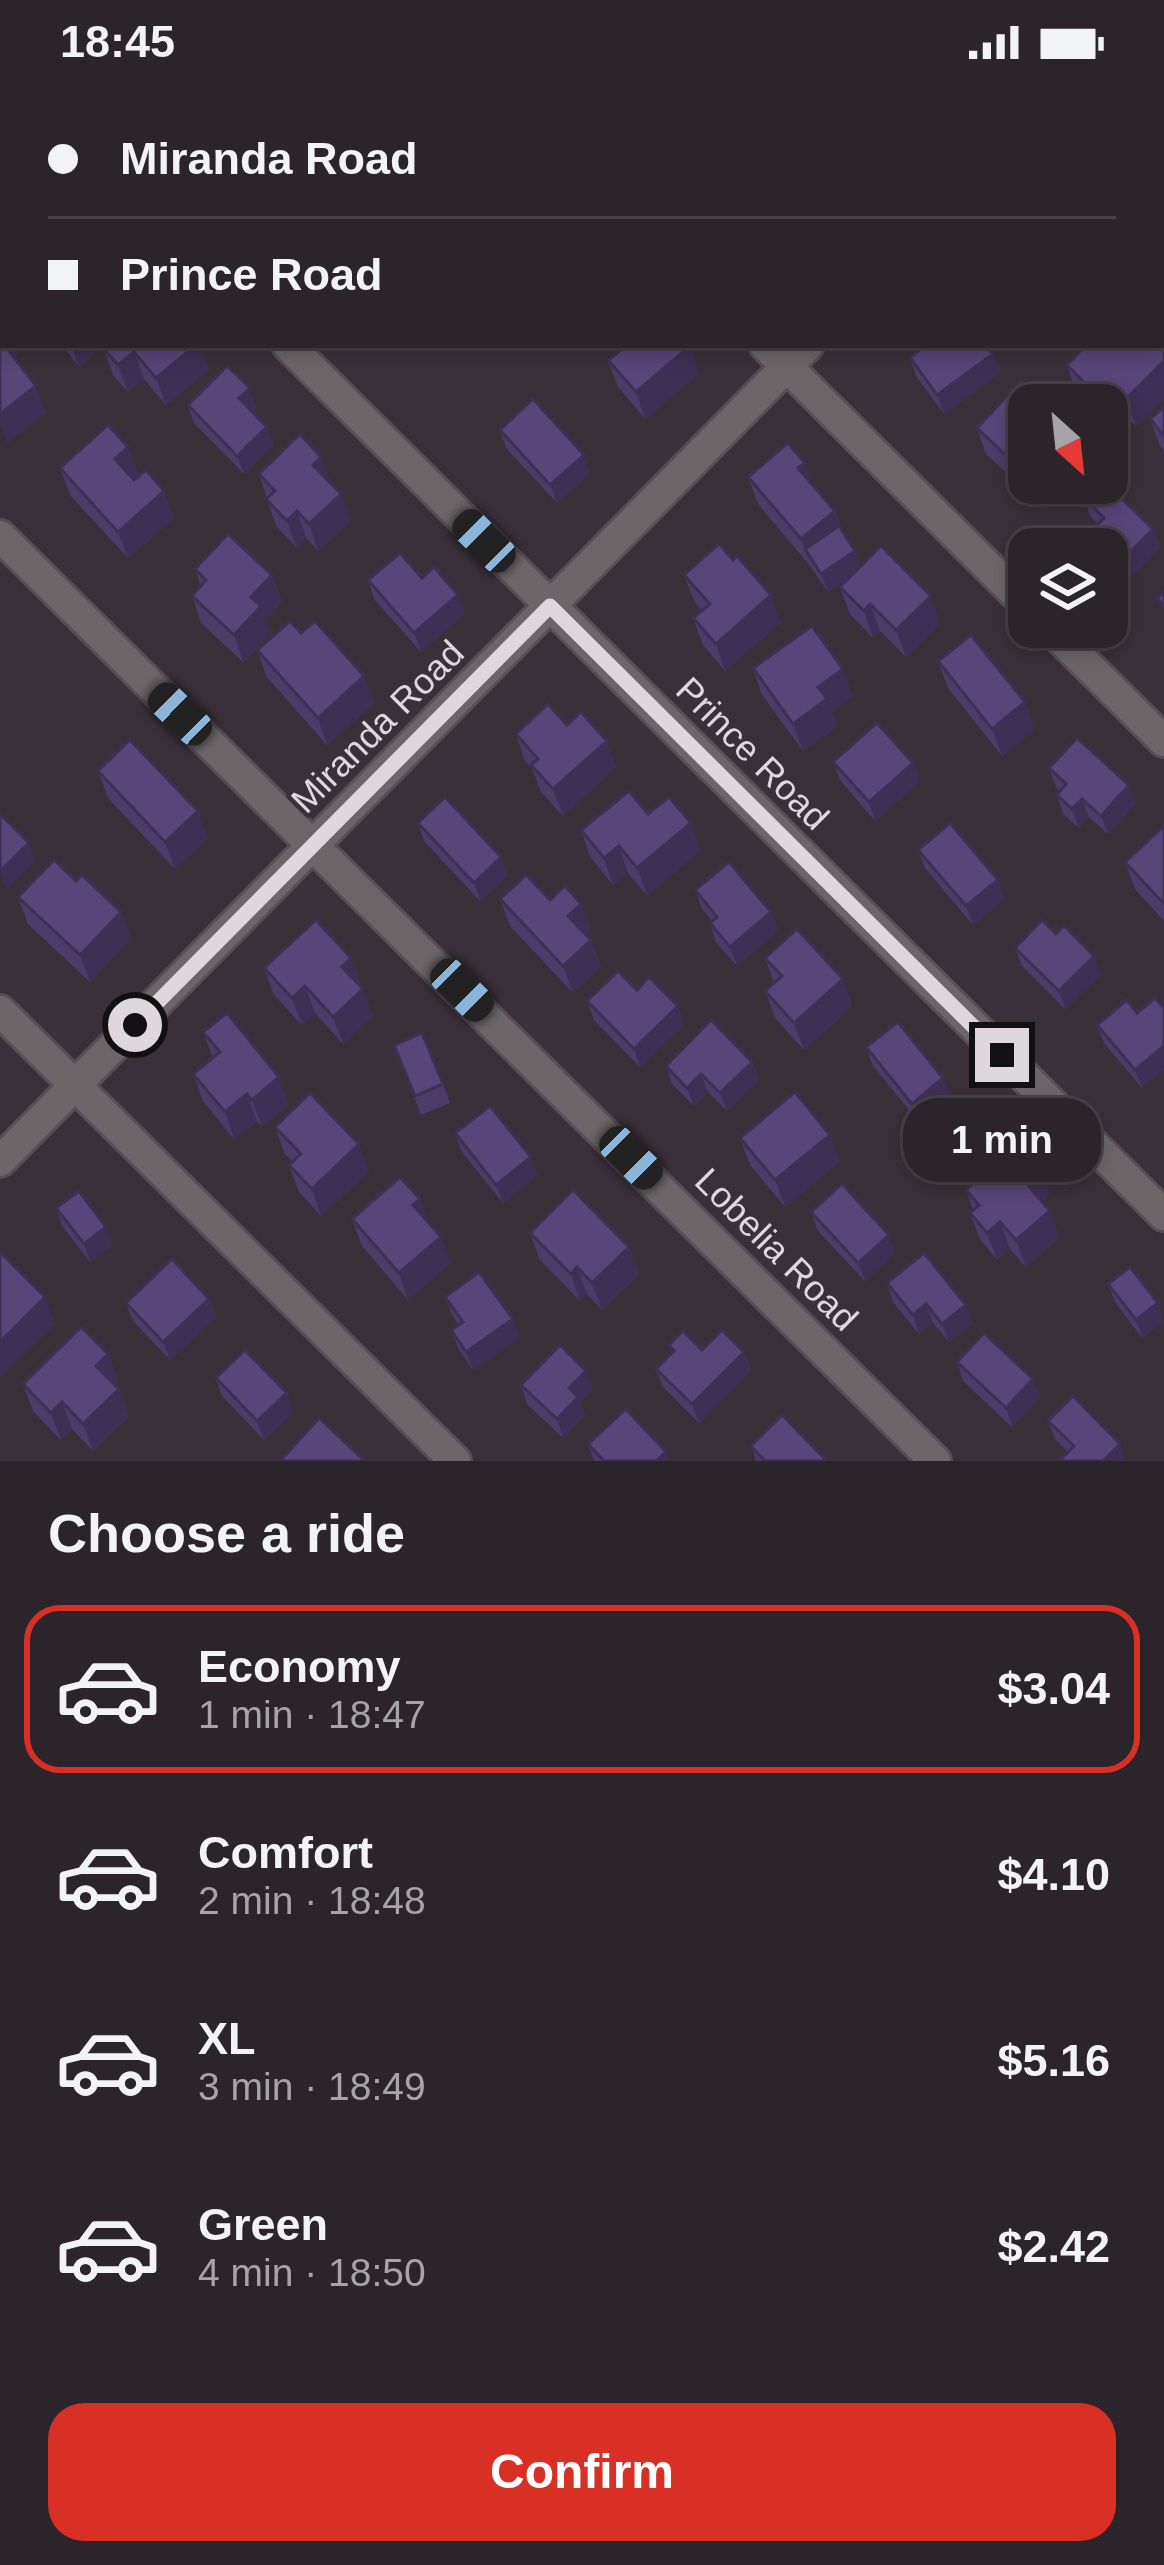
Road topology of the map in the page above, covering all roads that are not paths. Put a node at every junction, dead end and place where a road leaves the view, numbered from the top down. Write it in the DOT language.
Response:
graph roads {
  1 [pos="291,348"];
  2 [pos="786,352"];
  3 [pos="0,536"];
  4 [pos="1008,585"];
  5 [pos="550,606"];
  6 [pos="1070,648"];
  7 [pos="1164,741"];
  8 [pos="314,845"];
  9 [pos="0,1011"];
  10 [pos="75,1086"];
  11 [pos="0,1161"];
  12 [pos="1164,1215"];
  13 [pos="454,1461"];
  14 [pos="935,1461"];
  1 -- 5 [label="street, Prince Road"];
  2 -- 4 [label="street"];
  2 -- 5 [label="street, Miranda Road"];
  3 -- 8 [label="street, Lobelia Road"];
  5 -- 8 [label="street, Miranda Road"];
  5 -- 12 [label="street, Prince Road"];
  6 -- 7 [label="street"];
  8 -- 10 [label="street, Miranda Road"];
  8 -- 14 [label="street, Lobelia Road"];
  9 -- 10 [label="street"];
  10 -- 11 [label="street, Miranda Road"];
  10 -- 13 [label="street"];
}
